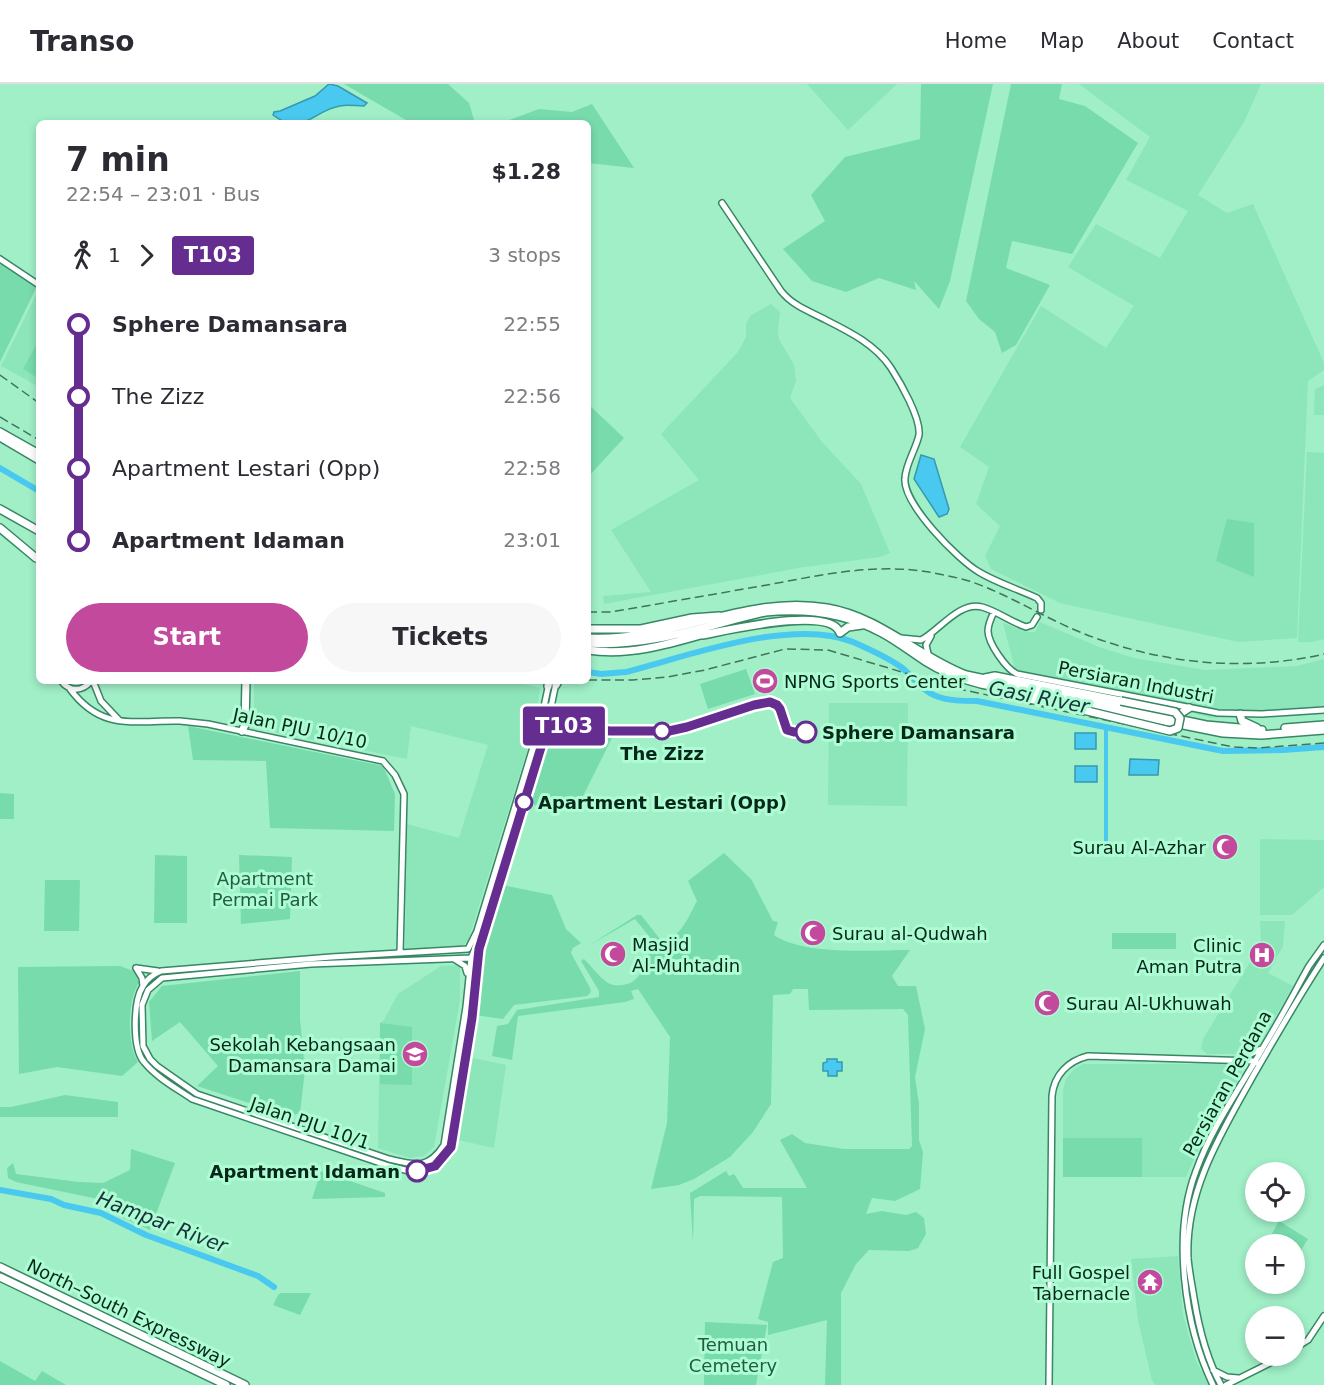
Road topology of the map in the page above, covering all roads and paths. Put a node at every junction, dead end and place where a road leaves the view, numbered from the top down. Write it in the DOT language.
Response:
graph roads {
  1 [pos="722,203"];
  2 [pos="0,260"];
  3 [pos="36,283"];
  4 [pos="0,432"];
  5 [pos="0,437"];
  6 [pos="36,452"];
  7 [pos="36,458"];
  8 [pos="0,509"];
  9 [pos="0,528"];
  10 [pos="36,529"];
  11 [pos="36,558"];
  12 [pos="1041,610"];
  13 [pos="994,612"];
  14 [pos="727,616"];
  15 [pos="1037,617"];
  16 [pos="741,618"];
  17 [pos="864,624"];
  18 [pos="591,628"];
  19 [pos="702,634"];
  20 [pos="932,634"];
  21 [pos="900,638"];
  22 [pos="591,639"];
  23 [pos="602,642"];
  24 [pos="591,643"];
  25 [pos="591,650"];
  26 [pos="929,658"];
  27 [pos="982,679"];
  28 [pos="64,684"];
  29 [pos="88,684"];
  30 [pos="93,684"];
  31 [pos="246,684"];
  32 [pos="553,684"];
  33 [pos="1000,688"];
  34 [pos="70,689"];
  35 [pos="1189,708"];
  36 [pos="1324,710"];
  37 [pos="1240,714"];
  38 [pos="1173,718"];
  39 [pos="120,721"];
  40 [pos="1324,725"];
  41 [pos="1261,730"];
  42 [pos="1324,730"];
  43 [pos="242,731"];
  44 [pos="480,932"];
  45 [pos="1324,945"];
  46 [pos="443,952"];
  47 [pos="400,953"];
  48 [pos="453,958"];
  49 [pos="471,958"];
  50 [pos="1324,958"];
  51 [pos="421,959"];
  52 [pos="477,963"];
  53 [pos="216,966"];
  54 [pos="258,969"];
  55 [pos="161,971"];
  56 [pos="468,981"];
  57 [pos="143,986"];
  58 [pos="137,1005"];
  59 [pos="142,1028"];
  60 [pos="463,1028"];
  61 [pos="467,1047"];
  62 [pos="1264,1047"];
  63 [pos="1232,1060"];
  64 [pos="1258,1062"];
  65 [pos="1244,1078"];
  66 [pos="224,1109"];
  67 [pos="243,1109"];
  68 [pos="347,1144"];
  69 [pos="363,1157"];
  70 [pos="0,1267"];
  71 [pos="0,1277"];
  72 [pos="1324,1316"];
  73 [pos="1305,1342"];
  74 [pos="1264,1366"];
  75 [pos="1209,1370"];
  76 [pos="1242,1377"];
  77 [pos="226,1385"];
  78 [pos="245,1385"];
  79 [pos="1049,1385"];
  80 [pos="1216,1385"];
  81 [pos="1226,1385"];
  82 [pos="1235,1385"];
  1 -- 12 [label="street"];
  2 -- 3 [label="street"];
  4 -- 6 [label="highway"];
  5 -- 7 [label="highway"];
  8 -- 10 [label="highway"];
  9 -- 11 [label="highway"];
  13 -- 15 [label="street"];
  13 -- 20 [label="street"];
  13 -- 35 [label="street, Persiaran Industri"];
  14 -- 18 [label="highway"];
  14 -- 21 [label="highway"];
  14 -- 23 [label="highway"];
  16 -- 17 [label="highway"];
  16 -- 19 [label="highway"];
  16 -- 23 [label="highway"];
  17 -- 19 [label="highway"];
  17 -- 33 [label="highway"];
  19 -- 25 [label="highway"];
  20 -- 21 [label="street"];
  20 -- 26 [label="street"];
  21 -- 26 [label="highway"];
  22 -- 23 [label="highway"];
  23 -- 24 [label="highway"];
  26 -- 27 [label="highway"];
  27 -- 33 [label="highway, bridge"];
  27 -- 38 [label="highway"];
  28 -- 34 [label="street, Jalan PJU 10/10"];
  29 -- 34 [label="street"];
  30 -- 39 [label="street"];
  31 -- 43 [label="highway"];
  32 -- 44 [label="street, Jalan PJU 10/1"];
  33 -- 42 [label="highway"];
  34 -- 39 [label="street, Jalan PJU 10/10"];
  35 -- 37 [label="street, Persiaran Industri"];
  35 -- 38 [label="highway"];
  36 -- 37 [label="street, Persiaran Industri"];
  37 -- 41 [label="highway"];
  38 -- 41 [label="highway"];
  39 -- 43 [label="street, Jalan PJU 10/10"];
  40 -- 41 [label="highway"];
  43 -- 47 [label="street, Jalan PJU 10/10"];
  44 -- 46 [label="street"];
  44 -- 49 [label="street"];
  44 -- 52 [label="street, Jalan PJU 10/1"];
  45 -- 62 [label="street, Persiaran Perdana"];
  46 -- 47 [label="street"];
  46 -- 51 [label="street"];
  47 -- 53 [label="street"];
  48 -- 49 [label="street, Jalan PJU 10/1"];
  48 -- 51 [label="street, Jalan PJU 10/1"];
  48 -- 56 [label="street"];
  49 -- 52 [label="street"];
  49 -- 56 [label="street, Jalan PJU 10/1"];
  50 -- 64 [label="street, Persiaran Perdana"];
  51 -- 54 [label="street, Jalan PJU 10/1"];
  52 -- 61 [label="street, Jalan PJU 10/1"];
  53 -- 54 [label="street"];
  53 -- 55 [label="street"];
  54 -- 59 [label="street, Jalan PJU 10/1"];
  55 -- 57 [label="street"];
  55 -- 57 [label="street, Jalan PJU 10/1"];
  56 -- 60 [label="street, Jalan PJU 10/1"];
  57 -- 58 [label="street, Jalan PJU 10/1"];
  58 -- 59 [label="street"];
  58 -- 66 [label="street, Jalan PJU 10/1"];
  59 -- 67 [label="street, Jalan PJU 10/1"];
  60 -- 61 [label="street"];
  60 -- 68 [label="street, Jalan PJU 10/1"];
  61 -- 69 [label="street, Jalan PJU 10/1"];
  62 -- 63 [label="street"];
  62 -- 64 [label="street, Persiaran Perdana"];
  63 -- 64 [label="street"];
  63 -- 65 [label="street"];
  63 -- 79 [label="street"];
  64 -- 65 [label="street, Persiaran Perdana"];
  64 -- 75 [label="street, Persiaran Perdana"];
  65 -- 75 [label="street, Persiaran Perdana"];
  66 -- 67 [label="street"];
  66 -- 69 [label="street, Jalan PJU 10/1"];
  67 -- 68 [label="street, Jalan PJU 10/1"];
  68 -- 69 [label="street"];
  70 -- 78 [label="highway, North–South Expressway"];
  71 -- 77 [label="highway, North–South Expressway"];
  72 -- 73 [label="street"];
  74 -- 76 [label="street"];
  75 -- 76 [label="street"];
  75 -- 80 [label="street, Persiaran Perdana"];
  76 -- 81 [label="street"];
  76 -- 82 [label="street"];
}
